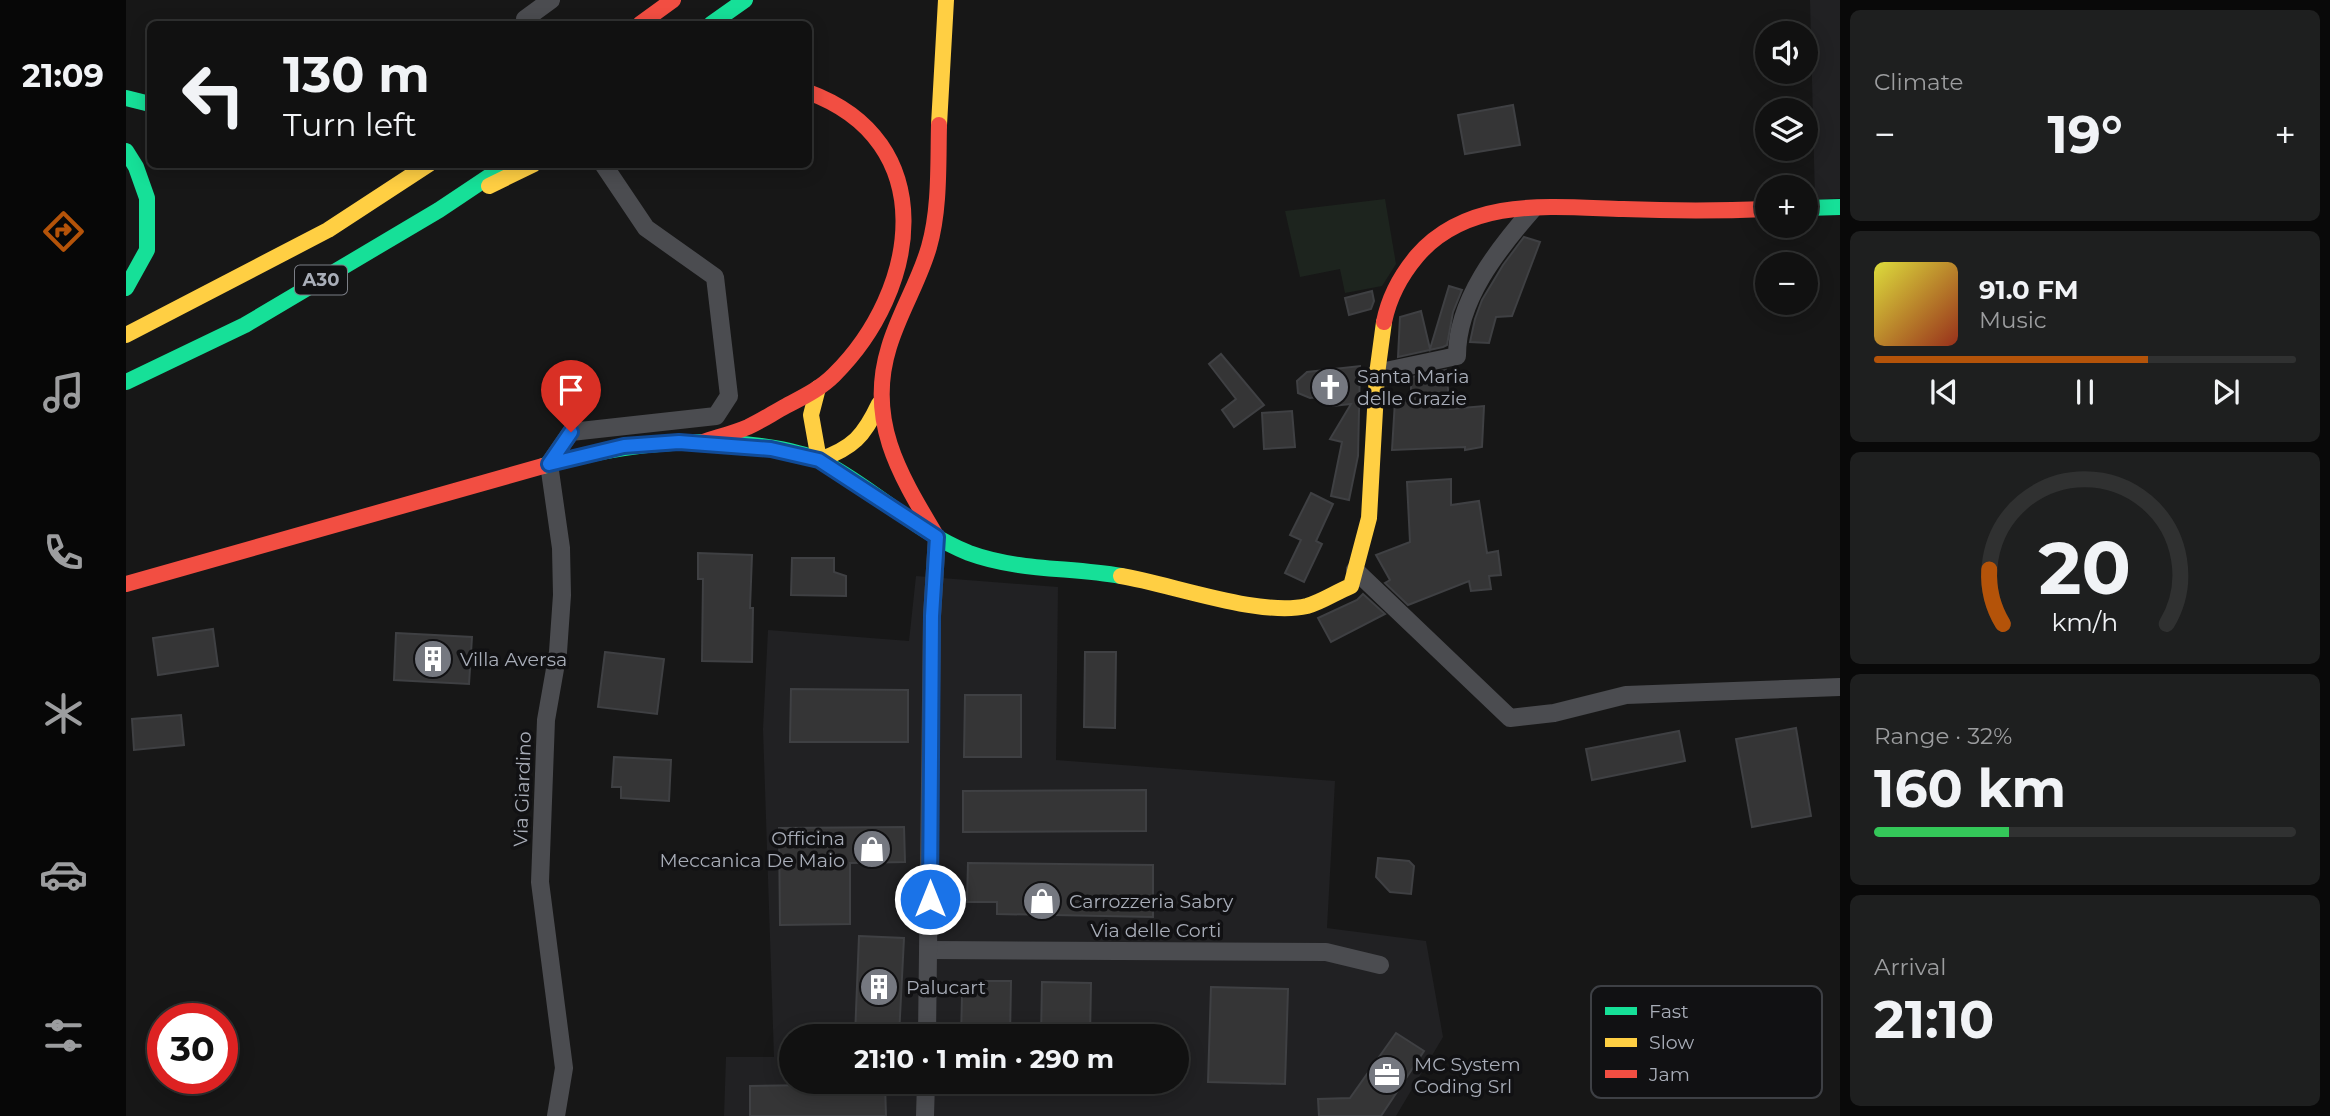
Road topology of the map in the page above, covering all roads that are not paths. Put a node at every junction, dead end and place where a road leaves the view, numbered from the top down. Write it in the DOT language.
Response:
graph roads {
  1 [pos="551,0"];
  2 [pos="673,0"];
  3 [pos="745,0"];
  4 [pos="946,0"];
  5 [pos="525,21"];
  6 [pos="644,21"];
  7 [pos="715,21"];
  8 [pos="812,93"];
  9 [pos="126,98"];
  10 [pos="147,103"];
  11 [pos="126,150"];
  12 [pos="423,168"];
  13 [pos="502,168"];
  14 [pos="526,168"];
  15 [pos="606,168"];
  16 [pos="1840,207"];
  17 [pos="1533,208"];
  18 [pos="1818,208"];
  19 [pos="1755,209"];
  20 [pos="439,210"];
  21 [pos="126,288"];
  22 [pos="126,335"];
  23 [pos="1376,373"];
  24 [pos="126,382"];
  25 [pos="818,388"];
  26 [pos="879,404"];
  27 [pos="703,442"];
  28 [pos="819,460"];
  29 [pos="549,464"];
  30 [pos="937,537"];
  31 [pos="1355,570"];
  32 [pos="126,584"];
  33 [pos="1840,687"];
  34 [pos="929,950"];
  35 [pos="1380,965"];
  36 [pos="927,1024"];
  37 [pos="926,1094"];
  38 [pos="556,1116"];
  39 [pos="925,1116"];
  1 -- 5 [label="street"];
  2 -- 6 [label="main road"];
  3 -- 7 [label="main road"];
  4 -- 26 [label="main road"];
  8 -- 25 [label="main road"];
  9 -- 10 [label="main road"];
  11 -- 21 [label="main road"];
  12 -- 22 [label="main road, A30"];
  13 -- 20 [label="main road, A30"];
  14 -- 20 [label="main road"];
  15 -- 29 [label="street"];
  16 -- 18 [label="main road"];
  17 -- 19 [label="main road"];
  17 -- 23 [label="street"];
  17 -- 23 [label="main road"];
  20 -- 24 [label="main road, A30"];
  23 -- 31 [label="main road"];
  25 -- 27 [label="main road"];
  25 -- 28 [label="main road"];
  26 -- 28 [label="main road"];
  26 -- 30 [label="main road"];
  27 -- 28 [label="main road"];
  27 -- 29 [label="main road"];
  28 -- 30 [label="main road"];
  29 -- 32 [label="main road"];
  29 -- 38 [label="street, Via Giardino"];
  30 -- 31 [label="main road"];
  30 -- 34 [label="street"];
  31 -- 33 [label="street"];
  34 -- 35 [label="street, Via delle Corti"];
  34 -- 36 [label="street"];
  37 -- 39 [label="street"];
}
